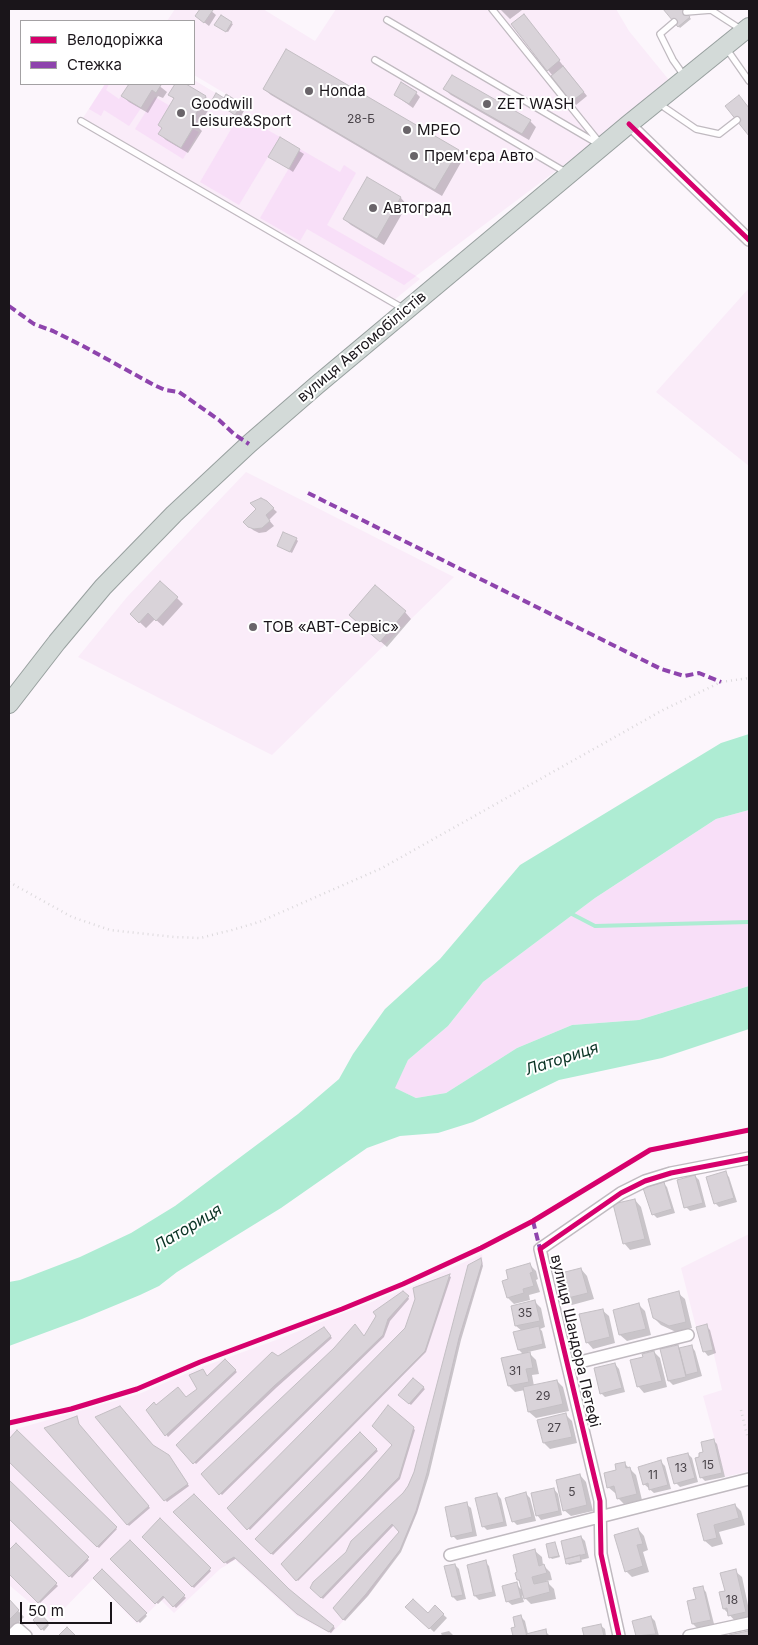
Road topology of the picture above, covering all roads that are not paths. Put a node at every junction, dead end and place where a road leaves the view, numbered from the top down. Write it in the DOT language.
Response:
graph roads {
  1 [pos="492,9"];
  2 [pos="686,12"];
  3 [pos="387,20"];
  4 [pos="674,22"];
  5 [pos="746,29"];
  6 [pos="725,46"];
  7 [pos="375,60"];
  8 [pos="686,78"];
  9 [pos="749,81"];
  10 [pos="657,101"];
  11 [pos="737,120"];
  12 [pos="81,121"];
  13 [pos="629,124"];
  14 [pos="602,146"];
  15 [pos="569,174"];
  16 [pos="749,240"];
  17 [pos="406,310"];
  18 [pos="9,704"];
  19 [pos="749,1158"];
  20 [pos="688,1335"];
  21 [pos="568,1365"];
  22 [pos="749,1479"];
  23 [pos="600,1517"];
  24 [pos="450,1555"];
  25 [pos="749,1623"];
  26 [pos="11,1636"];
  27 [pos="26,1636"];
  28 [pos="620,1636"];
  29 [pos="689,1636"];
  1 -- 14 [label="lane"];
  2 -- 5 [label="lane"];
  3 -- 14 [label="lane"];
  4 -- 8 [label="lane"];
  5 -- 6 [label="highway, вулиця Автомобілістів"];
  6 -- 8 [label="highway, вулиця Автомобілістів"];
  6 -- 9 [label="lane"];
  7 -- 15 [label="lane"];
  8 -- 10 [label="highway, вулиця Автомобілістів"];
  10 -- 11 [label="lane"];
  10 -- 13 [label="highway, вулиця Автомобілістів"];
  12 -- 17 [label="lane"];
  13 -- 14 [label="highway, вулиця Автомобілістів"];
  13 -- 16 [label="street"];
  14 -- 15 [label="highway, вулиця Автомобілістів"];
  15 -- 17 [label="highway, вулиця Автомобілістів"];
  17 -- 18 [label="highway, вулиця Автомобілістів"];
  19 -- 21 [label="street, вулиця Шандора Петефі"];
  20 -- 21 [label="street"];
  21 -- 23 [label="street, вулиця Шандора Петефі"];
  22 -- 23 [label="street"];
  23 -- 24 [label="street"];
  23 -- 28 [label="street, вулиця Шандора Петефі"];
  25 -- 29 [label="street"];
  26 -- 27 [label="street"];
}
